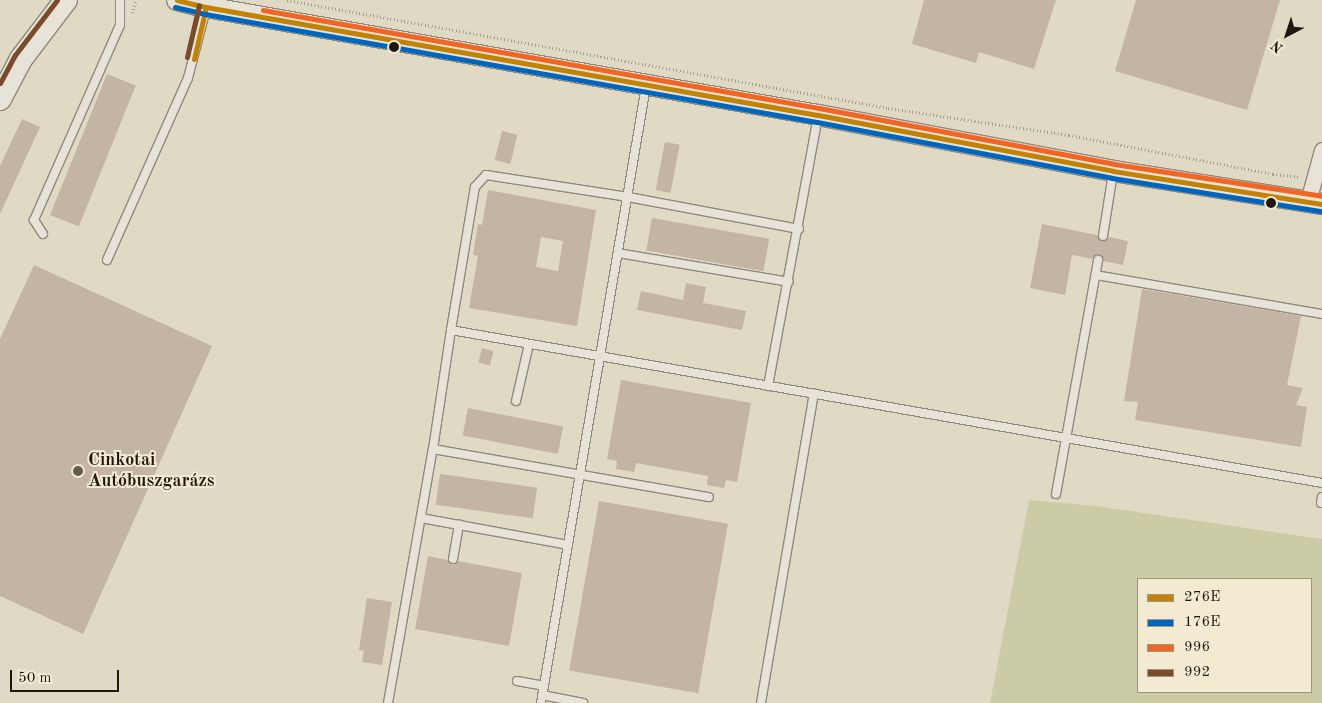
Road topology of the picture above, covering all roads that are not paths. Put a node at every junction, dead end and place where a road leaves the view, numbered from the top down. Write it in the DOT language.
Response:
graph roads {
  1 [pos="66,0"];
  2 [pos="120,0"];
  3 [pos="177,0"];
  4 [pos="206,7"];
  5 [pos="646,85"];
  6 [pos="0,99"];
  7 [pos="818,116"];
  8 [pos="1322,150"];
  9 [pos="1113,171"];
  10 [pos="628,197"];
  11 [pos="1315,203"];
  12 [pos="799,229"];
  13 [pos="43,234"];
  14 [pos="1103,236"];
  15 [pos="618,253"];
  16 [pos="107,260"];
  17 [pos="1098,260"];
  18 [pos="1096,275"];
  19 [pos="789,282"];
  20 [pos="1322,314"];
  21 [pos="450,330"];
  22 [pos="529,344"];
  23 [pos="600,356"];
  24 [pos="768,386"];
  25 [pos="814,394"];
  26 [pos="516,401"];
  27 [pos="1066,440"];
  28 [pos="433,448"];
  29 [pos="580,474"];
  30 [pos="1322,483"];
  31 [pos="1056,494"];
  32 [pos="708,497"];
  33 [pos="421,518"];
  34 [pos="459,525"];
  35 [pos="568,545"];
  36 [pos="453,559"];
  37 [pos="517,681"];
  38 [pos="544,686"];
  39 [pos="542,699"];
  40 [pos="388,703"];
  41 [pos="583,703"];
  42 [pos="762,703"];
  1 -- 6 [label="main road"];
  2 -- 13 [label="lane"];
  3 -- 4 [label="street"];
  4 -- 5 [label="street"];
  4 -- 16 [label="lane"];
  5 -- 7 [label="street"];
  5 -- 10 [label="lane"];
  7 -- 9 [label="street"];
  7 -- 12 [label="lane"];
  8 -- 11 [label="street"];
  9 -- 11 [label="street"];
  9 -- 14 [label="lane"];
  10 -- 12 [label="lane"];
  10 -- 15 [label="lane"];
  10 -- 21 [label="lane"];
  12 -- 19 [label="lane"];
  15 -- 19 [label="lane"];
  15 -- 23 [label="lane"];
  17 -- 18 [label="lane"];
  18 -- 20 [label="lane"];
  18 -- 27 [label="lane"];
  19 -- 24 [label="lane"];
  21 -- 22 [label="lane"];
  21 -- 28 [label="lane"];
  22 -- 23 [label="lane"];
  22 -- 26 [label="lane"];
  23 -- 24 [label="lane"];
  23 -- 29 [label="lane"];
  24 -- 25 [label="lane"];
  25 -- 27 [label="lane"];
  25 -- 42 [label="lane"];
  27 -- 30 [label="lane"];
  27 -- 31 [label="lane"];
  28 -- 29 [label="lane"];
  28 -- 33 [label="lane"];
  29 -- 32 [label="lane"];
  29 -- 35 [label="lane"];
  33 -- 34 [label="lane"];
  33 -- 40 [label="lane"];
  34 -- 35 [label="lane"];
  34 -- 36 [label="lane"];
  35 -- 38 [label="lane"];
  37 -- 38 [label="lane"];
  38 -- 39 [label="lane"];
  39 -- 41 [label="lane"];
}
